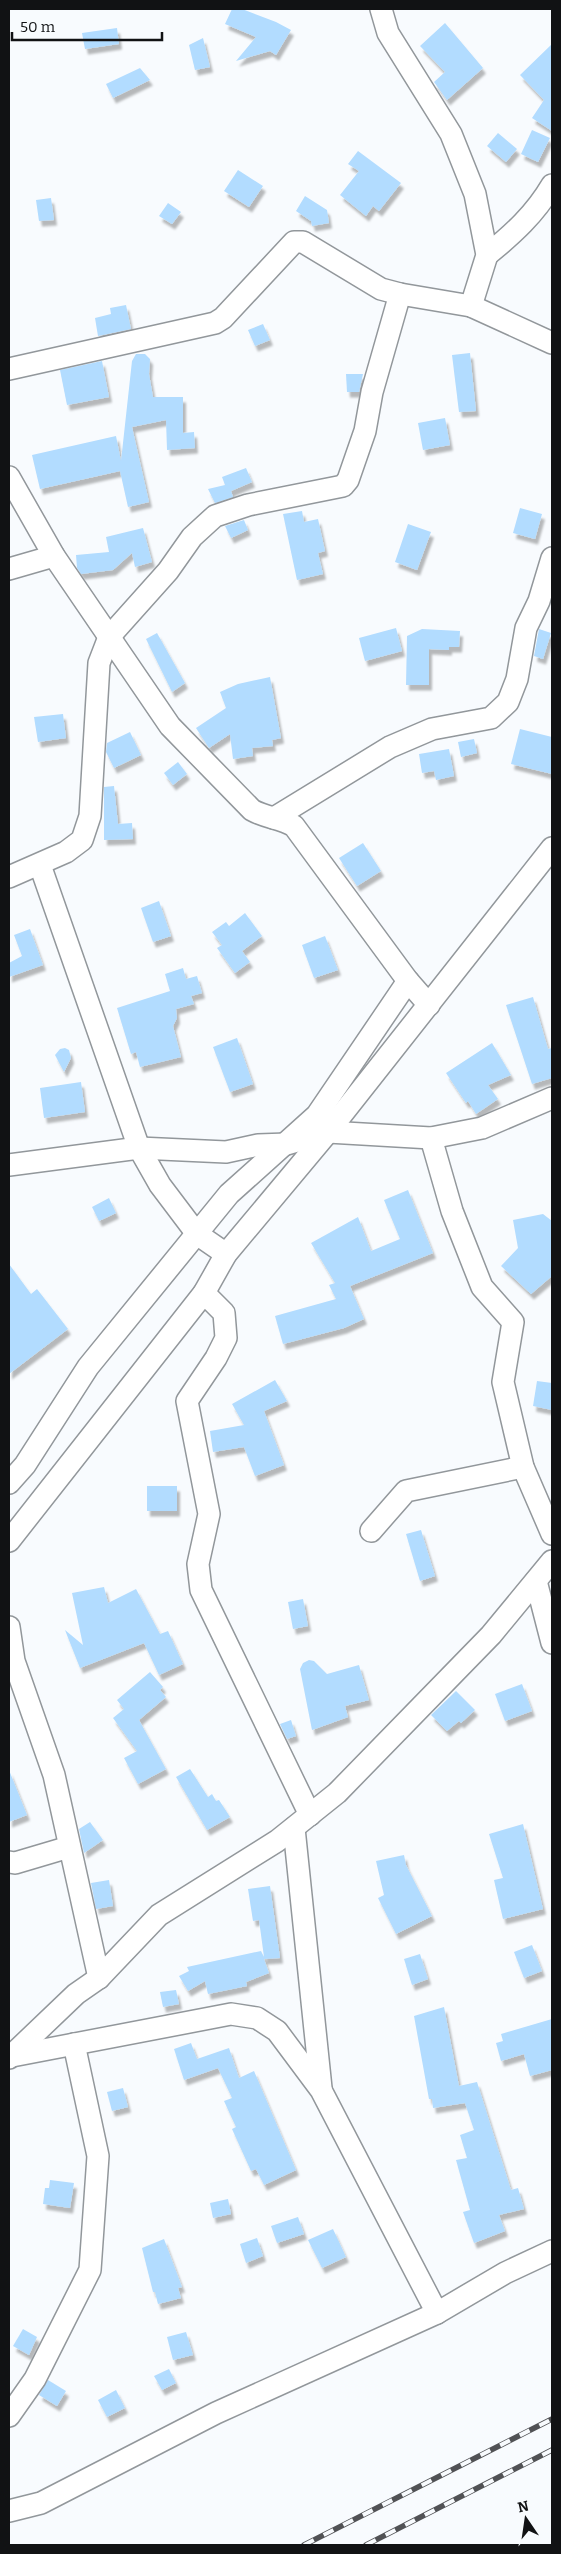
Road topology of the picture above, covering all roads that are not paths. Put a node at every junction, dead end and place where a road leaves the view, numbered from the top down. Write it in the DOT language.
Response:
graph roads {
  1 [pos="381,9"];
  2 [pos="552,185"];
  3 [pos="487,255"];
  4 [pos="400,294"];
  5 [pos="470,306"];
  6 [pos="552,343"];
  7 [pos="9,369"];
  8 [pos="9,477"];
  9 [pos="54,556"];
  10 [pos="552,558"];
  11 [pos="9,569"];
  12 [pos="109,637"];
  13 [pos="274,818"];
  14 [pos="552,848"];
  15 [pos="40,865"];
  16 [pos="9,877"];
  17 [pos="408,981"];
  18 [pos="429,1005"];
  19 [pos="552,1098"];
  20 [pos="328,1132"];
  21 [pos="430,1138"];
  22 [pos="287,1144"];
  23 [pos="139,1148"];
  24 [pos="9,1165"];
  25 [pos="197,1234"];
  26 [pos="226,1254"];
  27 [pos="204,1292"];
  28 [pos="523,1468"];
  29 [pos="9,1483"];
  30 [pos="371,1531"];
  31 [pos="552,1534"];
  32 [pos="9,1540"];
  33 [pos="552,1561"];
  34 [pos="536,1581"];
  35 [pos="9,1627"];
  36 [pos="552,1643"];
  37 [pos="302,1821"];
  38 [pos="69,1847"];
  39 [pos="9,1862"];
  40 [pos="99,1978"];
  41 [pos="74,2044"];
  42 [pos="10,2057"];
  43 [pos="321,2090"];
  44 [pos="552,2251"];
  45 [pos="437,2313"];
  46 [pos="9,2416"];
  47 [pos="9,2511"];
  1 -- 3 [label="street"];
  2 -- 3 [label="street"];
  3 -- 5 [label="street"];
  4 -- 5 [label="street"];
  4 -- 7 [label="street"];
  4 -- 12 [label="street"];
  5 -- 6 [label="street"];
  8 -- 9 [label="street"];
  9 -- 11 [label="street"];
  9 -- 12 [label="street"];
  10 -- 13 [label="street"];
  12 -- 13 [label="street"];
  12 -- 15 [label="street"];
  13 -- 17 [label="street"];
  14 -- 18 [label="street"];
  15 -- 16 [label="street"];
  15 -- 23 [label="street"];
  17 -- 18 [label="street"];
  17 -- 22 [label="street"];
  18 -- 20 [label="street"];
  19 -- 21 [label="street"];
  20 -- 21 [label="street"];
  20 -- 22 [label="street"];
  20 -- 26 [label="street"];
  21 -- 28 [label="street"];
  22 -- 23 [label="street"];
  22 -- 25 [label="street"];
  23 -- 24 [label="street"];
  23 -- 25 [label="street"];
  25 -- 26 [label="street"];
  25 -- 29 [label="street"];
  26 -- 27 [label="street"];
  27 -- 32 [label="street"];
  27 -- 37 [label="street"];
  28 -- 30 [label="street"];
  28 -- 31 [label="street"];
  33 -- 34 [label="street"];
  34 -- 36 [label="street"];
  34 -- 37 [label="street"];
  35 -- 38 [label="street"];
  37 -- 40 [label="street"];
  37 -- 43 [label="street"];
  38 -- 39 [label="street"];
  38 -- 40 [label="street"];
  40 -- 42 [label="street"];
  41 -- 42 [label="street"];
  41 -- 43 [label="street"];
  41 -- 46 [label="street"];
  43 -- 45 [label="street"];
  44 -- 45 [label="street"];
  45 -- 47 [label="street"];
}
